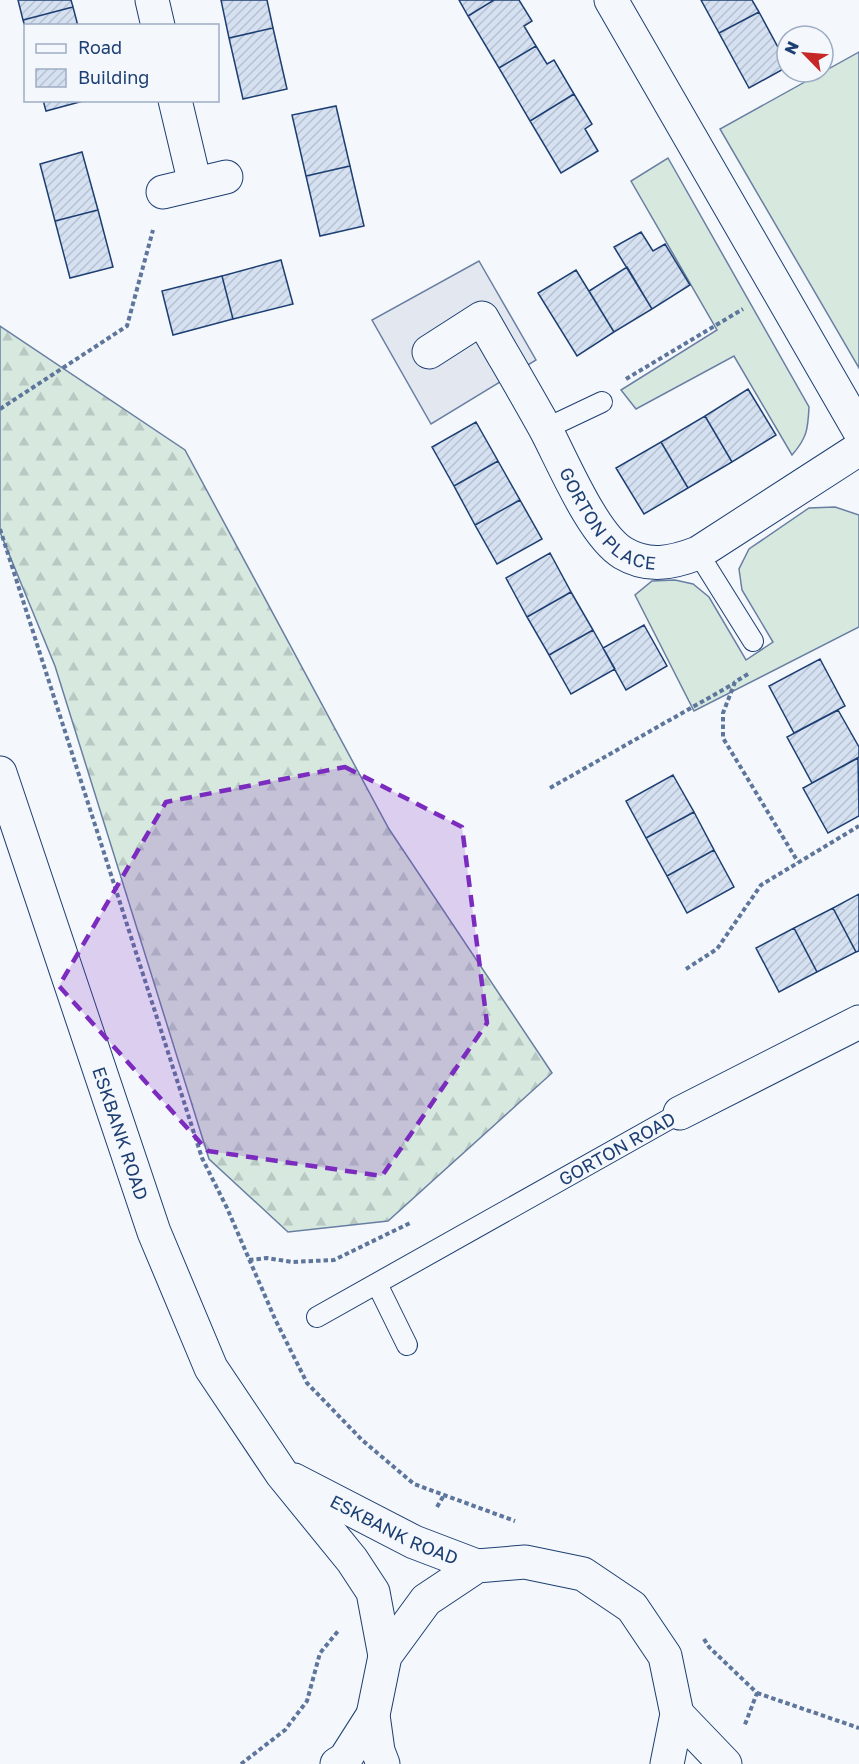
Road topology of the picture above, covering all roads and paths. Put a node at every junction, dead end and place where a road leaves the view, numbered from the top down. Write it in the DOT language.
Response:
graph roads {
  1 [pos="152,0"];
  2 [pos="611,0"];
  3 [pos="158,24"];
  4 [pos="175,102"];
  5 [pos="226,177"];
  6 [pos="195,184"];
  7 [pos="163,192"];
  8 [pos="777,288"];
  9 [pos="429,352"];
  10 [pos="602,402"];
  11 [pos="0,409"];
  12 [pos="545,429"];
  13 [pos="859,430"];
  14 [pos="859,449"];
  15 [pos="0,529"];
  16 [pos="698,553"];
  17 [pos="753,641"];
  18 [pos="735,682"];
  19 [pos="0,772"];
  20 [pos="550,788"];
  21 [pos="859,826"];
  22 [pos="798,862"];
  23 [pos="686,969"];
  24 [pos="859,1022"];
  25 [pos="680,1113"];
  26 [pos="412,1222"];
  27 [pos="249,1260"];
  28 [pos="377,1284"];
  29 [pos="317,1317"];
  30 [pos="407,1345"];
  31 [pos="346,1424"];
  32 [pos="282,1474"];
  33 [pos="477,1566"];
  34 [pos="385,1656"];
  35 [pos="757,1693"];
  36 [pos="677,1714"];
  37 [pos="373,1715"];
  38 [pos="859,1728"];
  39 [pos="337,1764"];
  40 [pos="384,1764"];
  41 [pos="667,1764"];
  42 [pos="725,1764"];
  1 -- 3 [label="main road"];
  2 -- 8 [label="main road"];
  4 -- 6 [label="main road"];
  5 -- 6 [label="main road"];
  6 -- 7 [label="main road"];
  7 -- 11 [label="path"];
  8 -- 10 [label="path"];
  8 -- 13 [label="main road"];
  9 -- 12 [label="main road, GORTON PLACE"];
  10 -- 12 [label="lane"];
  12 -- 16 [label="main road, GORTON PLACE"];
  14 -- 16 [label="main road, GORTON PLACE"];
  15 -- 27 [label="path"];
  16 -- 17 [label="lane"];
  17 -- 18 [label="path"];
  18 -- 20 [label="path"];
  18 -- 22 [label="path"];
  19 -- 32 [label="main road, ESKBANK ROAD"];
  21 -- 22 [label="path"];
  22 -- 23 [label="path"];
  24 -- 25 [label="main road, GORTON ROAD"];
  25 -- 28 [label="lane, GORTON ROAD"];
  26 -- 27 [label="path"];
  27 -- 31 [label="path"];
  28 -- 29 [label="lane, GORTON ROAD"];
  28 -- 30 [label="lane"];
  32 -- 33 [label="main road, ESKBANK ROAD"];
  32 -- 34 [label="main road, ESKBANK ROAD"];
  33 -- 34 [label="main road, ESKBANK ROAD"];
  33 -- 36 [label="main road, ESKBANK ROAD"];
  34 -- 37 [label="main road, ESKBANK ROAD"];
  35 -- 38 [label="path"];
  36 -- 41 [label="main road, ESKBANK ROAD"];
  36 -- 42 [label="main road"];
  37 -- 39 [label="main road"];
  37 -- 40 [label="main road, ESKBANK ROAD"];
}
